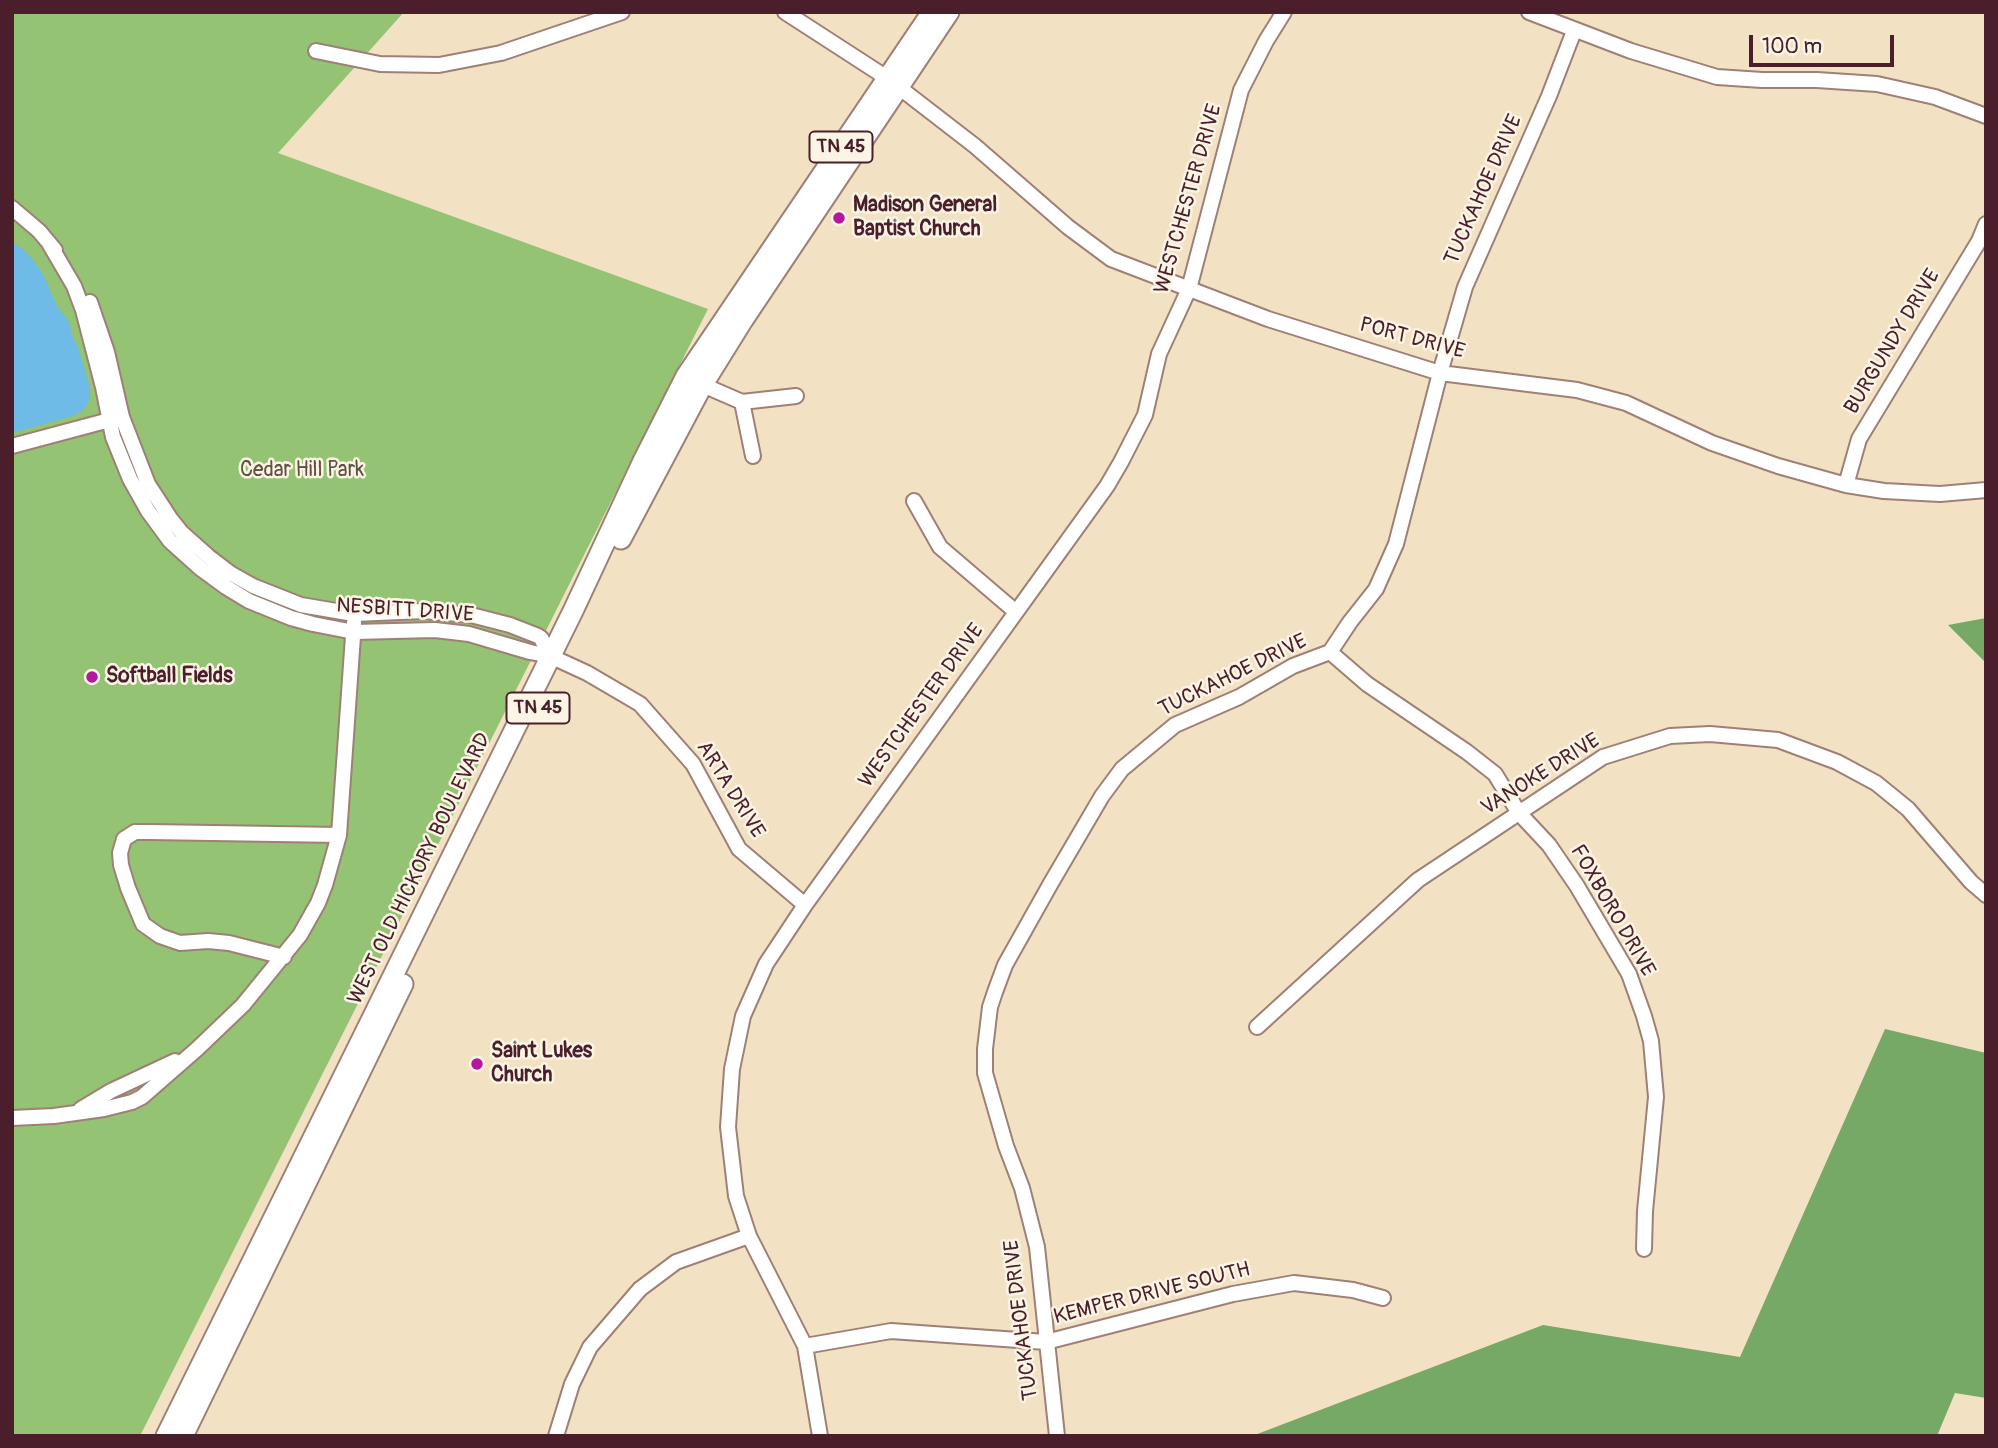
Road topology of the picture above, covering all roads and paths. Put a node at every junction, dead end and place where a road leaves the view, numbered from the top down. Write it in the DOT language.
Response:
graph roads {
  1 [pos="622,12"];
  2 [pos="785,12"];
  3 [pos="932,12"];
  4 [pos="949,12"];
  5 [pos="1284,12"];
  6 [pos="1529,12"];
  7 [pos="1574,31"];
  8 [pos="316,51"];
  9 [pos="893,83"];
  10 [pos="1986,116"];
  11 [pos="12,208"];
  12 [pos="1986,224"];
  13 [pos="1189,289"];
  14 [pos="1440,373"];
  15 [pos="694,381"];
  16 [pos="796,396"];
  17 [pos="742,402"];
  18 [pos="115,419"];
  19 [pos="12,446"];
  20 [pos="752,456"];
  21 [pos="1846,485"];
  22 [pos="1986,490"];
  23 [pos="914,501"];
  24 [pos="1016,612"];
  25 [pos="354,614"];
  26 [pos="354,632"];
  27 [pos="1330,652"];
  28 [pos="556,658"];
  29 [pos="1519,813"];
  30 [pos="339,835"];
  31 [pos="1986,895"];
  32 [pos="805,905"];
  33 [pos="284,957"];
  34 [pos="1256,1027"];
  35 [pos="12,1118"];
  36 [pos="749,1236"];
  37 [pos="1644,1249"];
  38 [pos="1383,1298"];
  39 [pos="1046,1342"];
  40 [pos="805,1346"];
  41 [pos="166,1436"];
  42 [pos="183,1436"];
  43 [pos="556,1436"];
  44 [pos="820,1436"];
  45 [pos="1057,1436"];
  1 -- 8 [label="street"];
  2 -- 9 [label="street, PORT DRIVE"];
  3 -- 9 [label="main road, WEST OLD HICKORY BOULEVARD / TN 45"];
  4 -- 9 [label="main road, WEST OLD HICKORY BOULEVARD / TN 45"];
  5 -- 13 [label="street, WESTCHESTER DRIVE"];
  6 -- 7 [label="street"];
  7 -- 10 [label="street"];
  7 -- 14 [label="street, TUCKAHOE DRIVE"];
  9 -- 13 [label="street, PORT DRIVE"];
  9 -- 15 [label="main road, WEST OLD HICKORY BOULEVARD / TN 45"];
  11 -- 18 [label="street, NESBITT DRIVE"];
  12 -- 21 [label="street, BURGUNDY DRIVE"];
  13 -- 14 [label="street, PORT DRIVE"];
  13 -- 24 [label="street, WESTCHESTER DRIVE"];
  14 -- 21 [label="street, PORT DRIVE"];
  14 -- 27 [label="street, TUCKAHOE DRIVE"];
  15 -- 17 [label="street"];
  15 -- 28 [label="main road, WEST OLD HICKORY BOULEVARD / TN 45"];
  16 -- 17 [label="street"];
  17 -- 20 [label="street"];
  18 -- 19 [label="street"];
  18 -- 25 [label="street, NESBITT DRIVE"];
  18 -- 26 [label="street, NESBITT DRIVE"];
  21 -- 22 [label="street, PORT DRIVE"];
  23 -- 24 [label="street"];
  24 -- 32 [label="street, WESTCHESTER DRIVE"];
  25 -- 26 [label="street"];
  25 -- 28 [label="street, NESBITT DRIVE"];
  26 -- 28 [label="street, NESBITT DRIVE"];
  26 -- 30 [label="street"];
  27 -- 29 [label="street, FOXBORO DRIVE"];
  27 -- 39 [label="street, TUCKAHOE DRIVE"];
  28 -- 32 [label="street, ARTA DRIVE"];
  28 -- 41 [label="main road, WEST OLD HICKORY BOULEVARD / TN 45"];
  28 -- 42 [label="main road, WEST OLD HICKORY BOULEVARD / TN 45"];
  29 -- 31 [label="street, VANOKE DRIVE"];
  29 -- 34 [label="street, VANOKE DRIVE"];
  29 -- 37 [label="street, FOXBORO DRIVE"];
  30 -- 33 [label="street"];
  30 -- 33 [label="street"];
  32 -- 36 [label="street, WESTCHESTER DRIVE"];
  33 -- 35 [label="street"];
  36 -- 40 [label="street, WESTCHESTER DRIVE"];
  36 -- 43 [label="street"];
  38 -- 39 [label="street, KEMPER DRIVE SOUTH"];
  39 -- 40 [label="street, KEMPER DRIVE SOUTH"];
  39 -- 45 [label="street, TUCKAHOE DRIVE"];
  40 -- 44 [label="street, WESTCHESTER DRIVE"];
}
